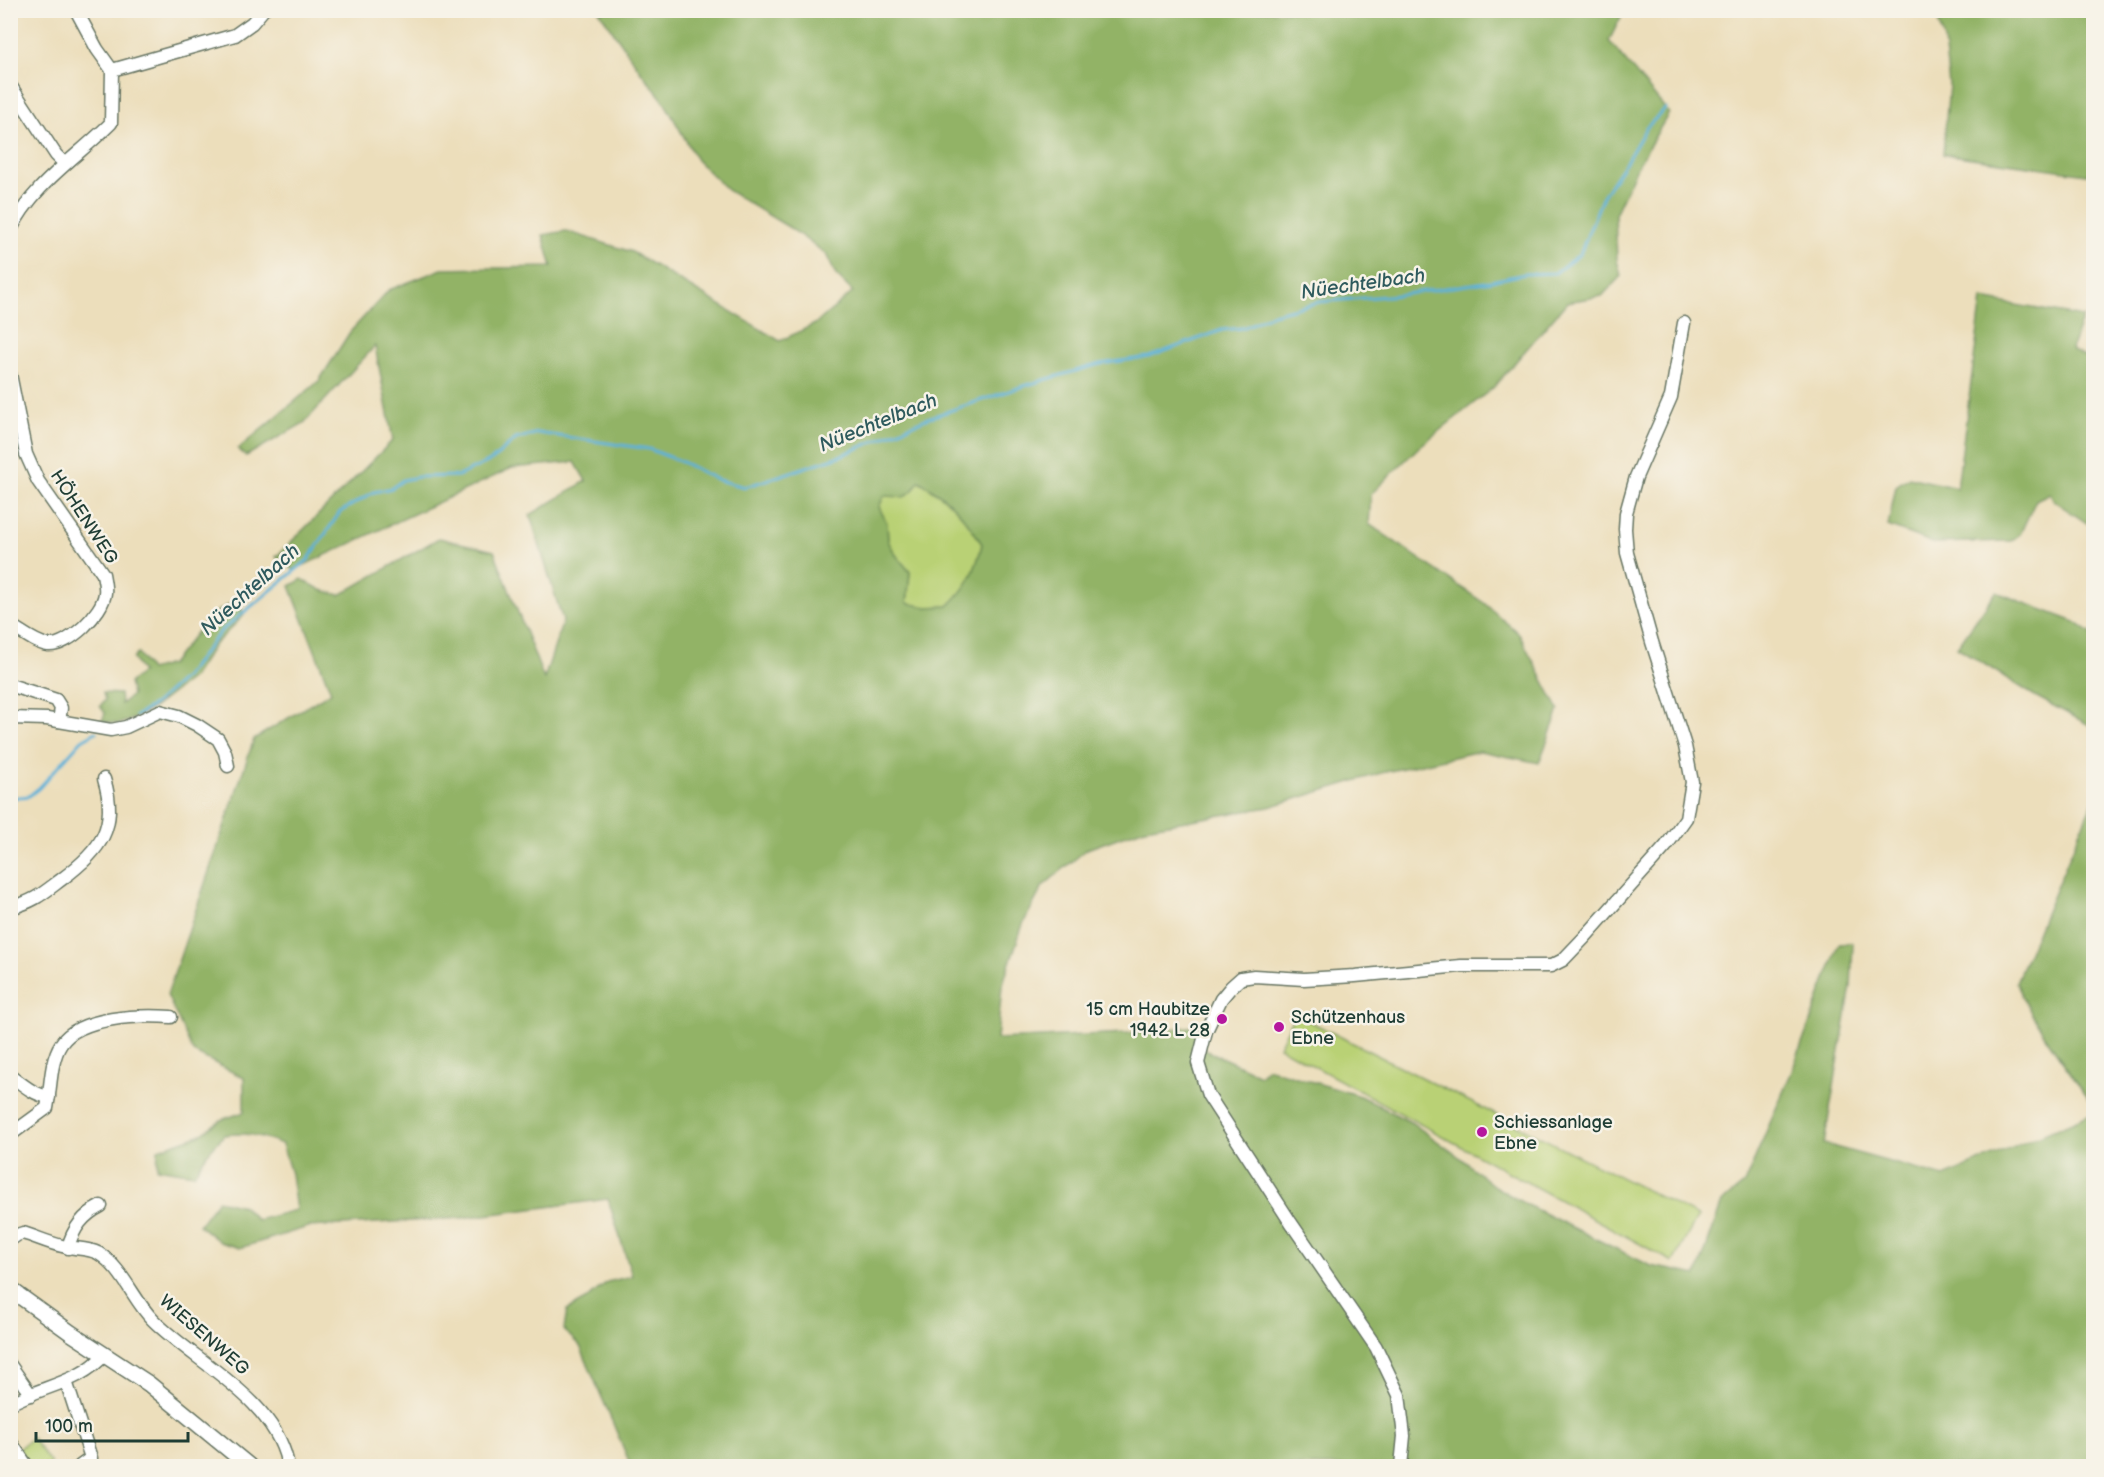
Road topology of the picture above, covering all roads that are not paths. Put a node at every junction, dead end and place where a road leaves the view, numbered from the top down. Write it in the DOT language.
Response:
graph roads {
  1 [pos="76,10"];
  2 [pos="263,10"];
  3 [pos="112,70"];
  4 [pos="10,85"];
  5 [pos="64,164"];
  6 [pos="10,231"];
  7 [pos="1684,323"];
  8 [pos="10,374"];
  9 [pos="10,625"];
  10 [pos="10,685"];
  11 [pos="10,718"];
  12 [pos="59,721"];
  13 [pos="228,766"];
  14 [pos="104,779"];
  15 [pos="10,908"];
  16 [pos="171,1017"];
  17 [pos="10,1075"];
  18 [pos="49,1097"];
  19 [pos="10,1135"];
  20 [pos="101,1206"];
  21 [pos="10,1240"];
  22 [pos="68,1248"];
  23 [pos="10,1289"];
  24 [pos="105,1354"];
  25 [pos="10,1365"];
  26 [pos="66,1381"];
  27 [pos="31,1395"];
  28 [pos="10,1404"];
  29 [pos="10,1441"];
  30 [pos="27,1467"];
  31 [pos="80,1467"];
  32 [pos="249,1467"];
  33 [pos="284,1467"];
  34 [pos="1401,1467"];
  1 -- 3 [label="street"];
  2 -- 3 [label="street"];
  3 -- 5 [label="street"];
  4 -- 5 [label="street"];
  5 -- 6 [label="street"];
  7 -- 34 [label="street"];
  8 -- 9 [label="street, HÖHENWEG"];
  10 -- 12 [label="street"];
  11 -- 12 [label="street"];
  12 -- 13 [label="street"];
  14 -- 15 [label="street"];
  16 -- 18 [label="street"];
  17 -- 18 [label="street"];
  18 -- 19 [label="street"];
  20 -- 22 [label="street"];
  21 -- 22 [label="street, WIESENWEG"];
  22 -- 33 [label="street, WIESENWEG"];
  23 -- 24 [label="street"];
  24 -- 26 [label="street"];
  24 -- 32 [label="street"];
  25 -- 27 [label="street"];
  26 -- 27 [label="street"];
  26 -- 31 [label="street"];
  27 -- 28 [label="street"];
  29 -- 30 [label="street"];
}
